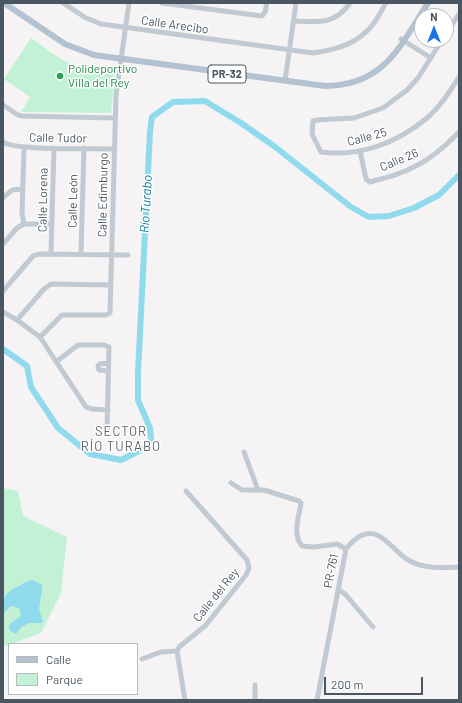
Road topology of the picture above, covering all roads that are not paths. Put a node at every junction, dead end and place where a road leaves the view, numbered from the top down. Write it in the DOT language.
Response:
graph roads {
  1 [pos="63,3"];
  2 [pos="128,3"];
  3 [pos="162,3"];
  4 [pos="267,3"];
  5 [pos="296,3"];
  6 [pos="350,3"];
  7 [pos="386,3"];
  8 [pos="424,3"];
  9 [pos="428,3"];
  10 [pos="6,4"];
  11 [pos="294,21"];
  12 [pos="125,28"];
  13 [pos="403,39"];
  14 [pos="437,48"];
  15 [pos="290,50"];
  16 [pos="121,58"];
  17 [pos="431,58"];
  18 [pos="459,76"];
  19 [pos="285,80"];
  20 [pos="3,105"];
  21 [pos="115,118"];
  22 [pos="459,132"];
  23 [pos="3,142"];
  24 [pos="24,147"];
  25 [pos="54,148"];
  26 [pos="84,148"];
  27 [pos="114,149"];
  28 [pos="360,151"];
  29 [pos="22,189"];
  30 [pos="3,198"];
  31 [pos="24,224"];
  32 [pos="52,224"];
  33 [pos="3,244"];
  34 [pos="51,253"];
  35 [pos="81,254"];
  36 [pos="112,254"];
  37 [pos="128,255"];
  38 [pos="110,285"];
  39 [pos="3,291"];
  40 [pos="3,312"];
  41 [pos="17,320"];
  42 [pos="40,338"];
  43 [pos="56,362"];
  44 [pos="109,363"];
  45 [pos="108,371"];
  46 [pos="108,410"];
  47 [pos="108,430"];
  48 [pos="244,452"];
  49 [pos="231,483"];
  50 [pos="258,490"];
  51 [pos="186,491"];
  52 [pos="346,549"];
  53 [pos="459,567"];
  54 [pos="338,589"];
  55 [pos="373,627"];
  56 [pos="177,651"];
  57 [pos="142,659"];
  58 [pos="255,685"];
  59 [pos="185,700"];
  60 [pos="255,700"];
  61 [pos="317,700"];
  1 -- 12 [label="street, Calle Arecibo"];
  2 -- 12 [label="street, Calle Edimburgo"];
  3 -- 4 [label="street"];
  5 -- 11 [label="street"];
  6 -- 11 [label="street"];
  7 -- 15 [label="street, Calle Arecibo"];
  8 -- 13 [label="main road, PR-32"];
  9 -- 13 [label="main road, PR-32"];
  10 -- 16 [label="main road, PR-32"];
  11 -- 15 [label="street"];
  12 -- 15 [label="street, Calle Arecibo"];
  12 -- 16 [label="street, Calle Edimburgo"];
  13 -- 17 [label="street"];
  13 -- 19 [label="main road, PR-32"];
  14 -- 17 [label="street"];
  15 -- 19 [label="street"];
  16 -- 19 [label="main road, PR-32"];
  16 -- 21 [label="street, Calle Edimburgo"];
  17 -- 28 [label="street, Calle 25"];
  18 -- 28 [label="street, Calle 25"];
  20 -- 21 [label="street"];
  21 -- 27 [label="street, Calle Edimburgo"];
  22 -- 28 [label="street, Calle 26"];
  23 -- 24 [label="street, Calle Tudor"];
  24 -- 25 [label="street, Calle Tudor"];
  24 -- 29 [label="street"];
  25 -- 26 [label="street, Calle Tudor"];
  25 -- 32 [label="street, Calle Lorena"];
  26 -- 27 [label="street, Calle Tudor"];
  26 -- 35 [label="street, Calle León"];
  27 -- 36 [label="street, Calle Edimburgo"];
  29 -- 30 [label="street"];
  29 -- 31 [label="street"];
  31 -- 32 [label="street"];
  31 -- 33 [label="street"];
  32 -- 34 [label="street, Calle Lorena"];
  34 -- 35 [label="street"];
  34 -- 39 [label="street"];
  35 -- 36 [label="street"];
  36 -- 37 [label="street"];
  36 -- 38 [label="street, Calle Edimburgo"];
  38 -- 41 [label="street"];
  38 -- 42 [label="street, Calle Edimburgo"];
  40 -- 41 [label="street"];
  41 -- 42 [label="street"];
  42 -- 43 [label="street"];
  43 -- 44 [label="street"];
  43 -- 46 [label="street"];
  44 -- 45 [label="street"];
  44 -- 45 [label="street"];
  45 -- 46 [label="street"];
  46 -- 47 [label="street"];
  48 -- 50 [label="street"];
  49 -- 50 [label="street"];
  50 -- 52 [label="street"];
  51 -- 56 [label="street, Calle del Rey"];
  52 -- 53 [label="street, PR-761 / PR-761"];
  52 -- 54 [label="street, PR-761 / PR-761"];
  54 -- 55 [label="street"];
  54 -- 61 [label="street, PR-761 / PR-761"];
  56 -- 57 [label="street"];
  56 -- 59 [label="street"];
  58 -- 60 [label="street"];
}
